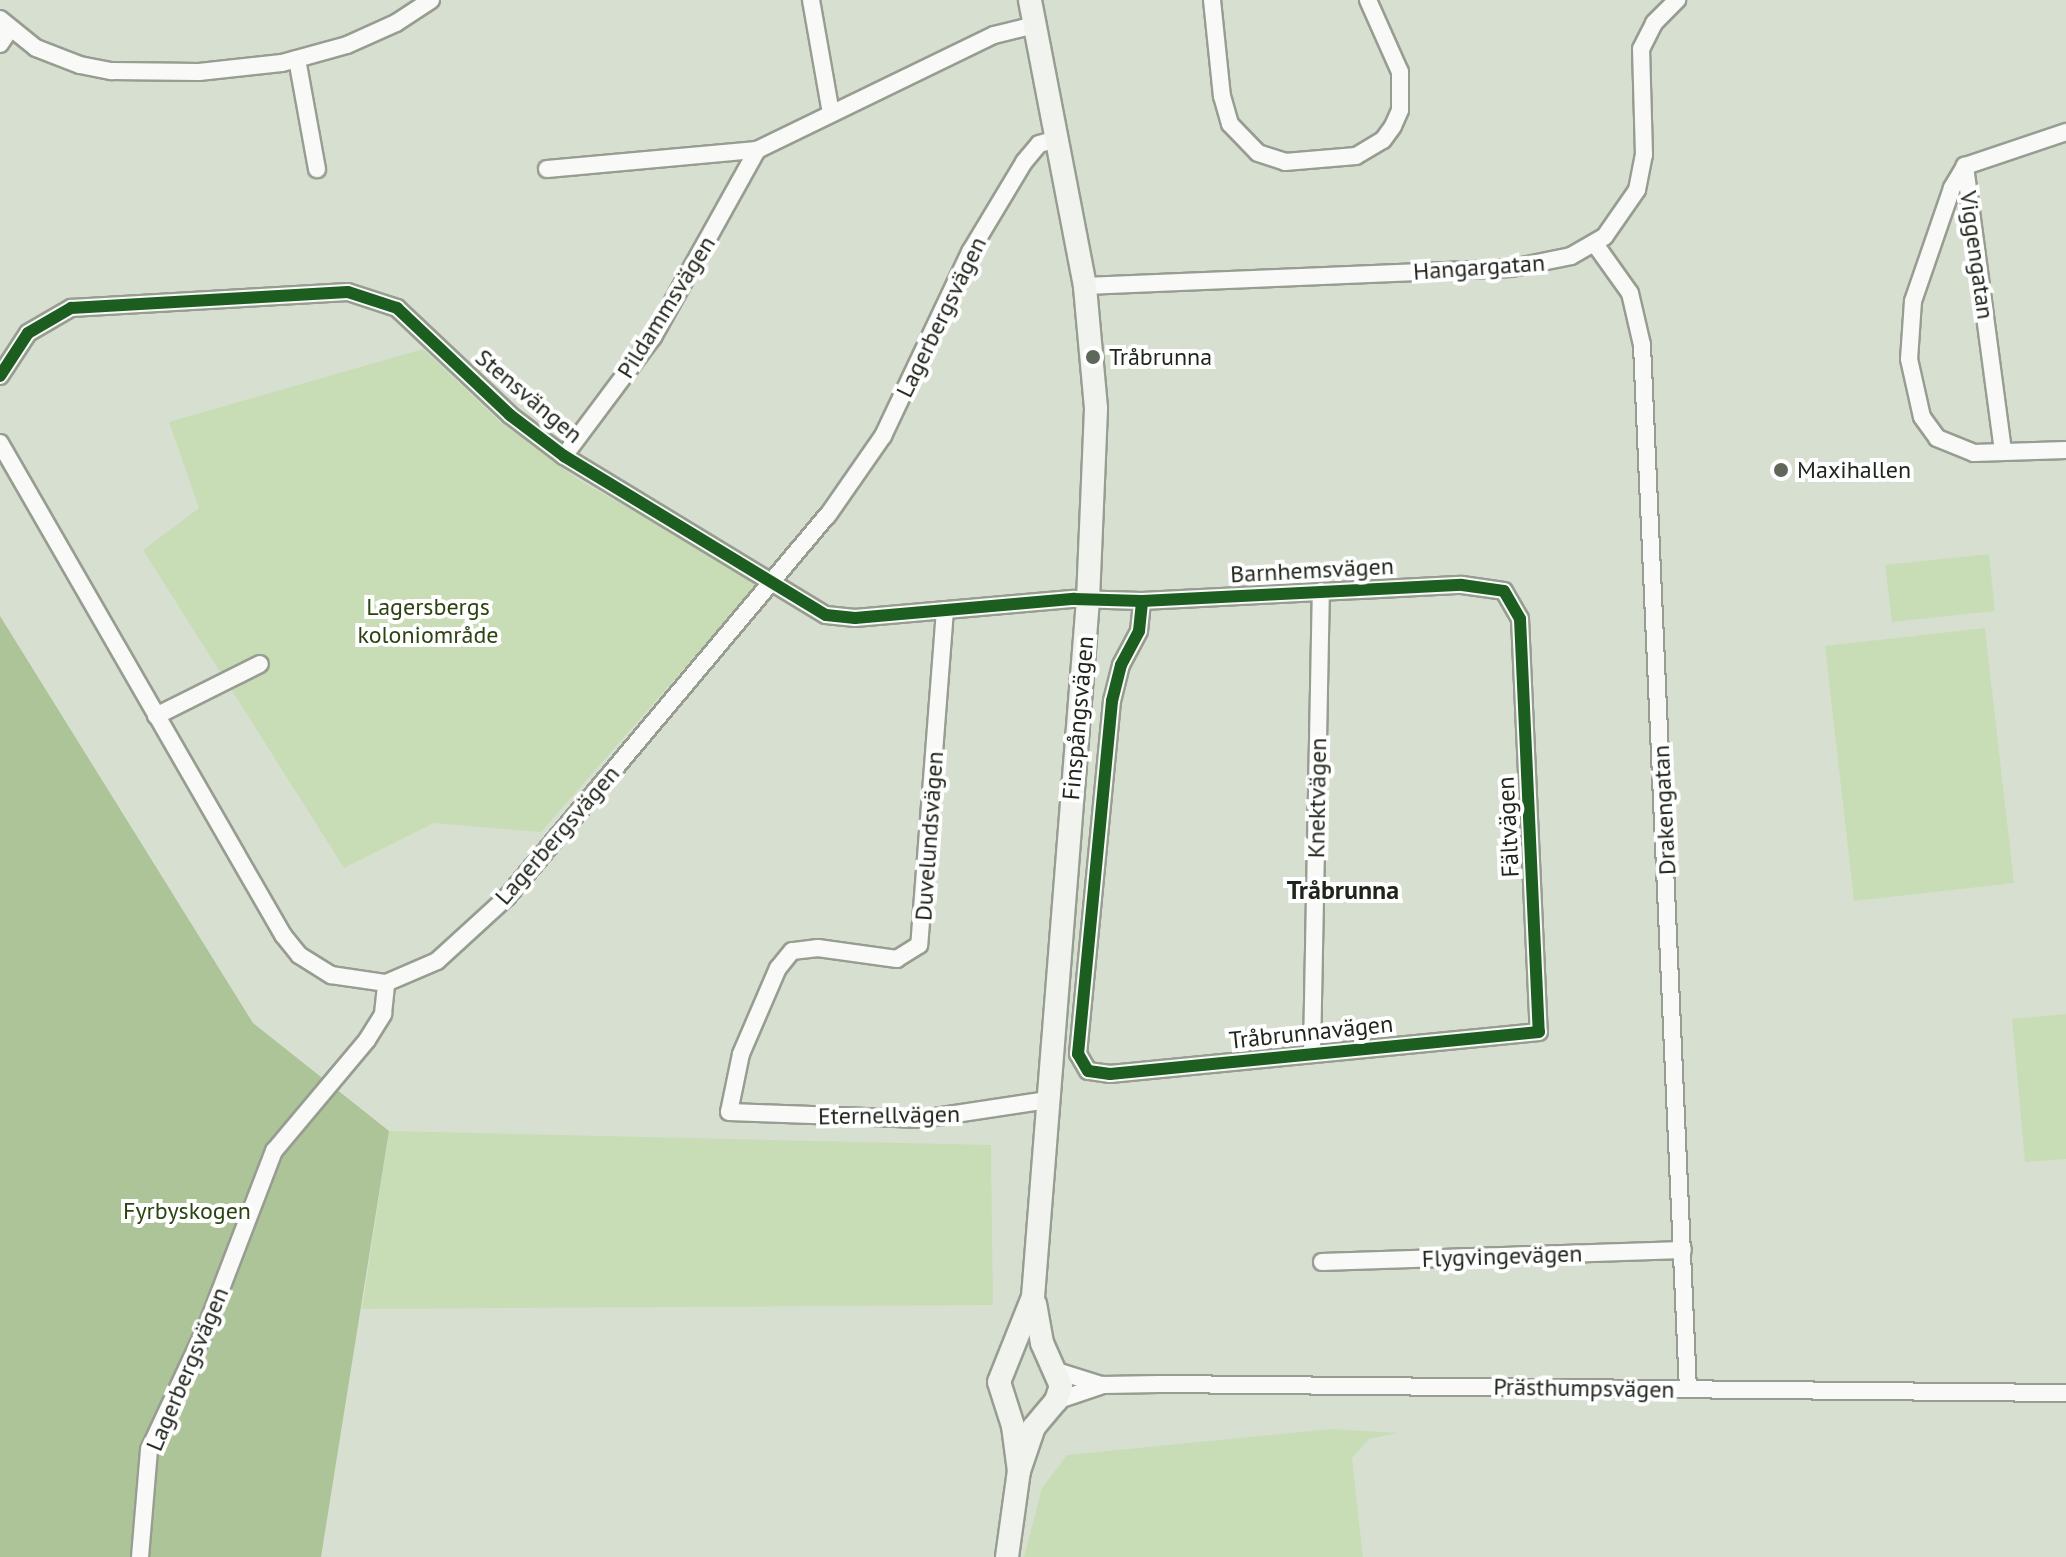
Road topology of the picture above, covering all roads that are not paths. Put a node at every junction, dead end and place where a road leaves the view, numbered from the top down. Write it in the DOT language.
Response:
graph roads {
  1 [pos="431,0"];
  2 [pos="811,0"];
  3 [pos="1030,0"];
  4 [pos="1212,0"];
  5 [pos="1368,0"];
  6 [pos="1677,0"];
  7 [pos="5,24"];
  8 [pos="1035,25"];
  9 [pos="0,44"];
  10 [pos="297,59"];
  11 [pos="831,113"];
  12 [pos="2066,132"];
  13 [pos="1058,139"];
  14 [pos="757,150"];
  15 [pos="1965,166"];
  16 [pos="317,169"];
  17 [pos="547,169"];
  18 [pos="1595,244"];
  19 [pos="1085,286"];
  20 [pos="0,376"];
  21 [pos="0,443"];
  22 [pos="2066,450"];
  23 [pos="2003,451"];
  24 [pos="564,456"];
  25 [pos="771,583"];
  26 [pos="1321,591"];
  27 [pos="1088,600"];
  28 [pos="1142,601"];
  29 [pos="945,610"];
  30 [pos="1520,619"];
  31 [pos="260,664"];
  32 [pos="156,716"];
  33 [pos="386,983"];
  34 [pos="1539,1032"];
  35 [pos="1312,1053"];
  36 [pos="1048,1100"];
  37 [pos="729,1112"];
  38 [pos="1683,1250"];
  39 [pos="1322,1262"];
  40 [pos="1033,1297"];
  41 [pos="1010,1361"];
  42 [pos="1052,1365"];
  43 [pos="1103,1385"];
  44 [pos="1688,1389"];
  45 [pos="2066,1393"];
  46 [pos="1006,1405"];
  47 [pos="1050,1407"];
  48 [pos="1019,1471"];
  49 [pos="140,1557"];
  50 [pos="1007,1557"];
  1 -- 10 [label="street"];
  2 -- 11 [label="street"];
  3 -- 8 [label="main road, Finspångsvägen"];
  4 -- 5 [label="street"];
  6 -- 18 [label="street, Hangargatan"];
  7 -- 9 [label="street"];
  7 -- 10 [label="street"];
  8 -- 11 [label="street"];
  8 -- 13 [label="main road, Finspångsvägen"];
  10 -- 16 [label="street"];
  11 -- 14 [label="street"];
  12 -- 15 [label="street, Viggengatan"];
  13 -- 19 [label="main road, Finspångsvägen"];
  13 -- 25 [label="street, Lagerbergsvägen"];
  14 -- 17 [label="street"];
  14 -- 24 [label="street, Pildammsvägen"];
  15 -- 23 [label="street, Viggengatan"];
  15 -- 23 [label="street"];
  18 -- 19 [label="street, Hangargatan"];
  18 -- 38 [label="street, Drakengatan"];
  19 -- 27 [label="main road, Finspångsvägen"];
  20 -- 24 [label="street, Stensvängen"];
  21 -- 32 [label="street"];
  22 -- 23 [label="street"];
  24 -- 25 [label="street, Stensvängen"];
  25 -- 29 [label="street, Stensvängen"];
  25 -- 33 [label="street, Lagerbergsvägen"];
  26 -- 28 [label="street, Barnhemsvägen"];
  26 -- 30 [label="street, Barnhemsvägen"];
  26 -- 35 [label="street, Knektvägen"];
  27 -- 28 [label="street, Barnhemsvägen"];
  27 -- 29 [label="street, Stensvängen"];
  27 -- 36 [label="main road, Finspångsvägen"];
  28 -- 35 [label="street, Tråbrunnavägen"];
  29 -- 37 [label="street, Duvelundsvägen"];
  30 -- 34 [label="street, Fältvägen"];
  31 -- 32 [label="street"];
  32 -- 33 [label="street"];
  33 -- 49 [label="street, Lagerbergsvägen"];
  34 -- 35 [label="street, Tråbrunnavägen"];
  36 -- 37 [label="street, Eternellvägen"];
  36 -- 40 [label="main road, Finspångsvägen"];
  38 -- 39 [label="street, Flygvingevägen"];
  38 -- 44 [label="street, Drakengatan"];
  40 -- 41 [label="main road, Finspångsvägen"];
  40 -- 42 [label="main road, Finspångsvägen"];
  41 -- 42 [label="main road"];
  41 -- 46 [label="main road, Finspångsvägen"];
  42 -- 43 [label="street, Prästhumpsvägen"];
  42 -- 47 [label="main road, Finspångsvägen"];
  43 -- 44 [label="street, Prästhumpsvägen"];
  43 -- 47 [label="street, Prästhumpsvägen"];
  44 -- 45 [label="street, Prästhumpsvägen"];
  46 -- 47 [label="main road"];
  46 -- 48 [label="main road, Finspångsvägen"];
  47 -- 48 [label="main road, Finspångsvägen"];
  48 -- 50 [label="main road, Finspångsvägen"];
}
